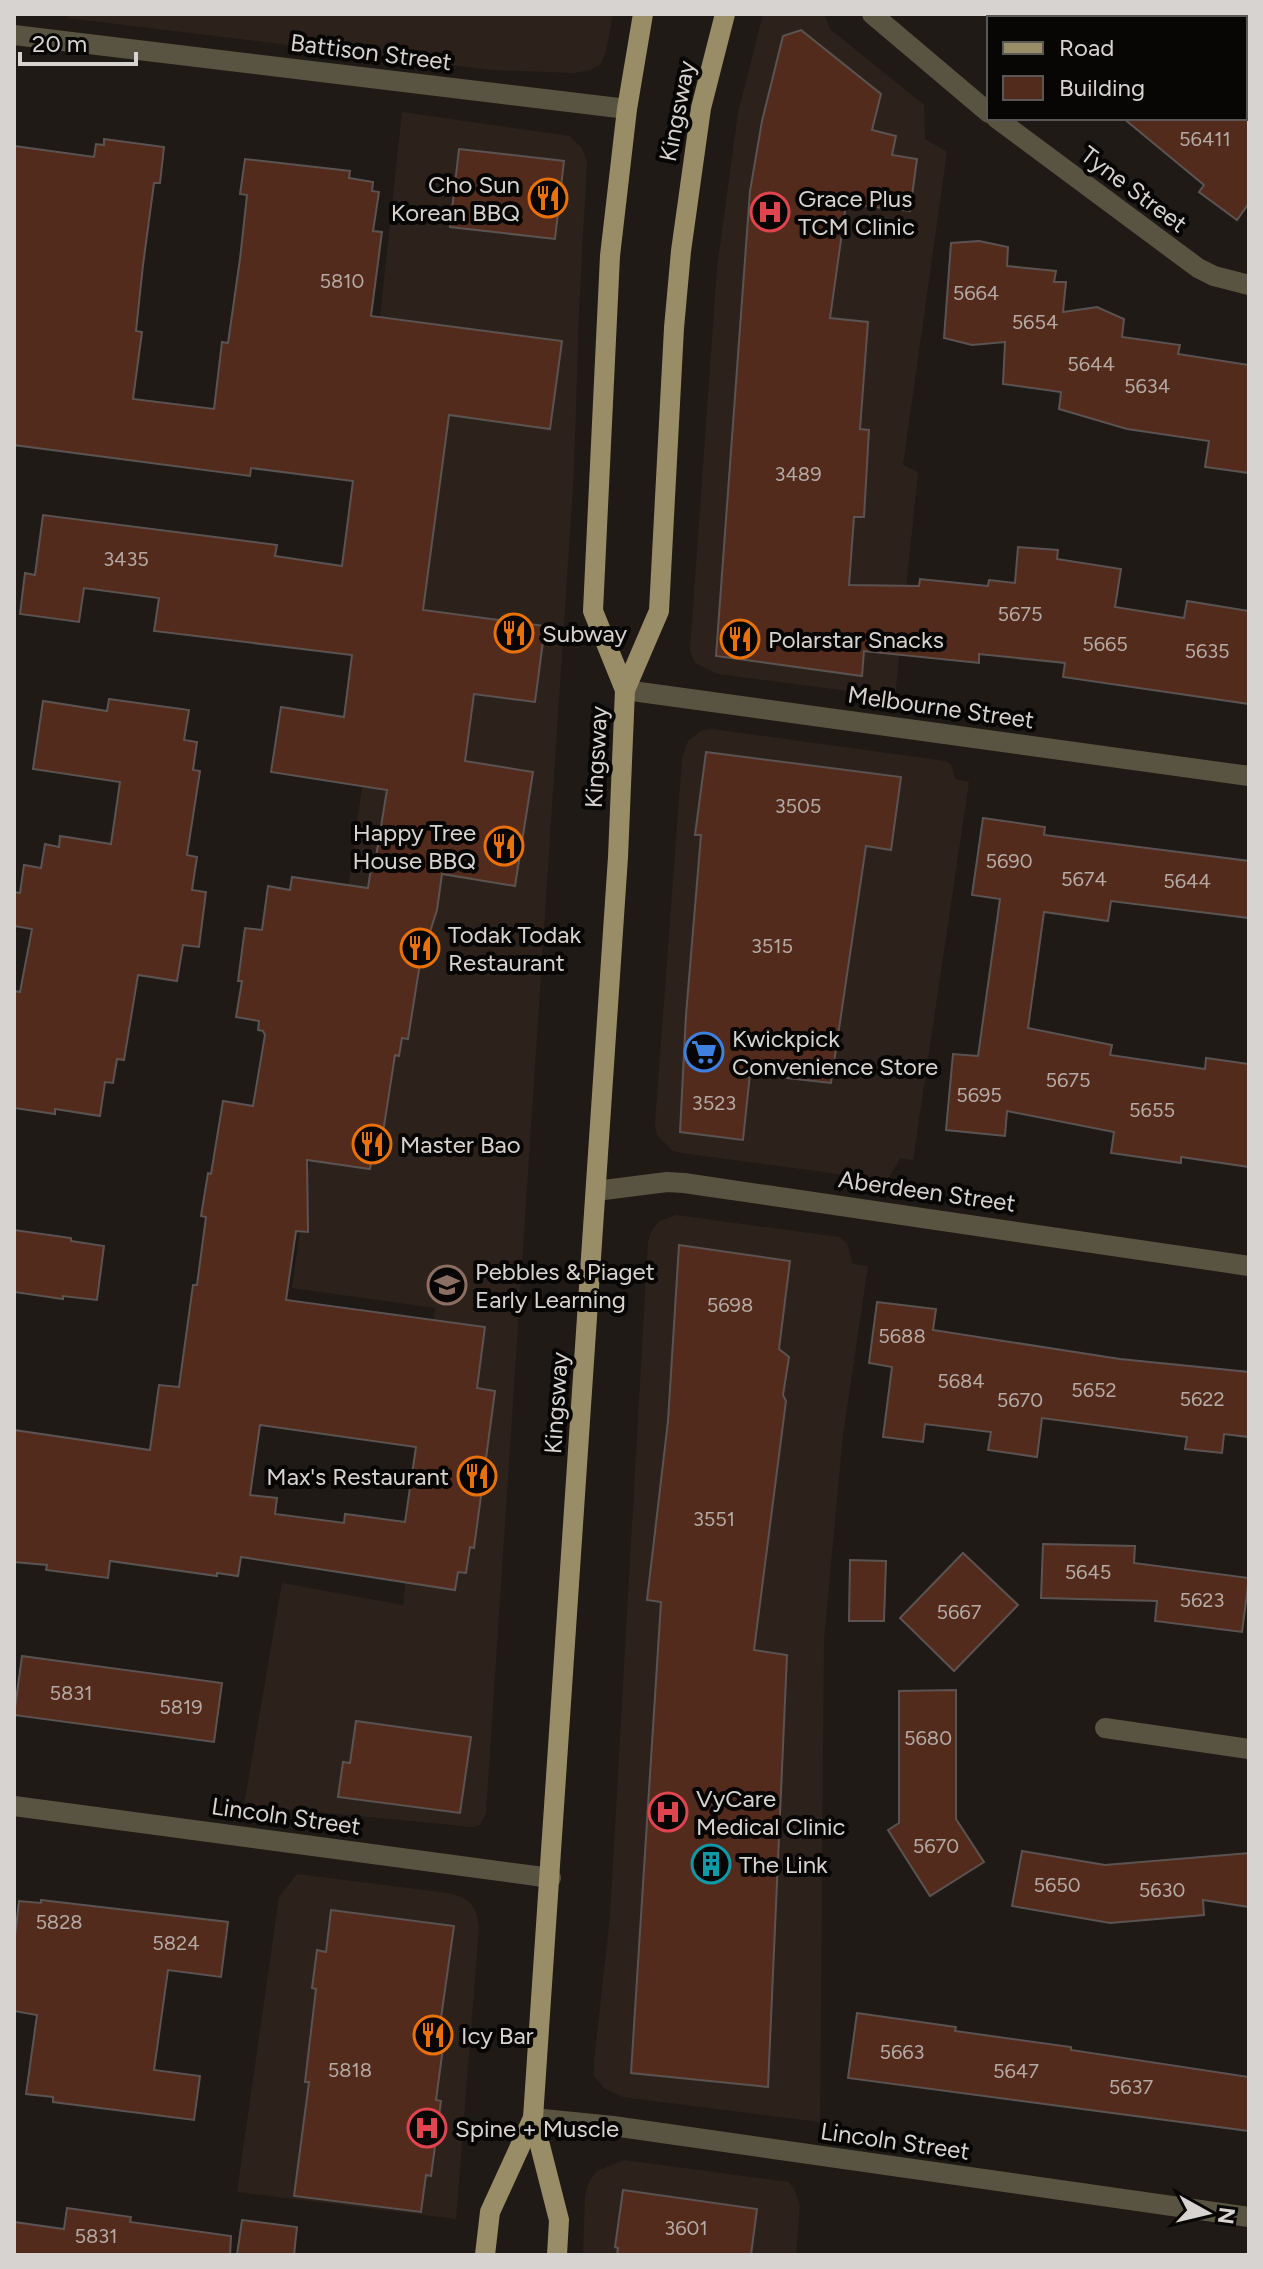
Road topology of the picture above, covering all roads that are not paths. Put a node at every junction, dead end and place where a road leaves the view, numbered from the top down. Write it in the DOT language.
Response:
graph roads {
  1 [pos="643,14"];
  2 [pos="725,14"];
  3 [pos="872,14"];
  4 [pos="14,35"];
  5 [pos="627,109"];
  6 [pos="987,111"];
  7 [pos="999,120"];
  8 [pos="1249,285"];
  9 [pos="625,690"];
  10 [pos="1249,776"];
  11 [pos="596,1191"];
  12 [pos="1249,1266"];
  13 [pos="1105,1728"];
  14 [pos="1249,1749"];
  15 [pos="14,1806"];
  16 [pos="551,1878"];
  17 [pos="533,2118"];
  18 [pos="1249,2217"];
  19 [pos="485,2255"];
  20 [pos="557,2255"];
  1 -- 5 [label="main road, Kingsway"];
  2 -- 9 [label="main road, Kingsway"];
  3 -- 6 [label="street"];
  4 -- 5 [label="street, Battison Street"];
  5 -- 9 [label="main road, Kingsway"];
  7 -- 8 [label="street, Tyne Street"];
  9 -- 10 [label="street, Melbourne Street"];
  9 -- 11 [label="main road, Kingsway"];
  11 -- 12 [label="street, Aberdeen Street"];
  11 -- 16 [label="main road, Kingsway"];
  13 -- 14 [label="street"];
  15 -- 16 [label="street, Lincoln Street"];
  16 -- 17 [label="main road, Kingsway"];
  17 -- 18 [label="street, Lincoln Street"];
  17 -- 19 [label="main road, Kingsway"];
  17 -- 20 [label="main road, Kingsway"];
}
